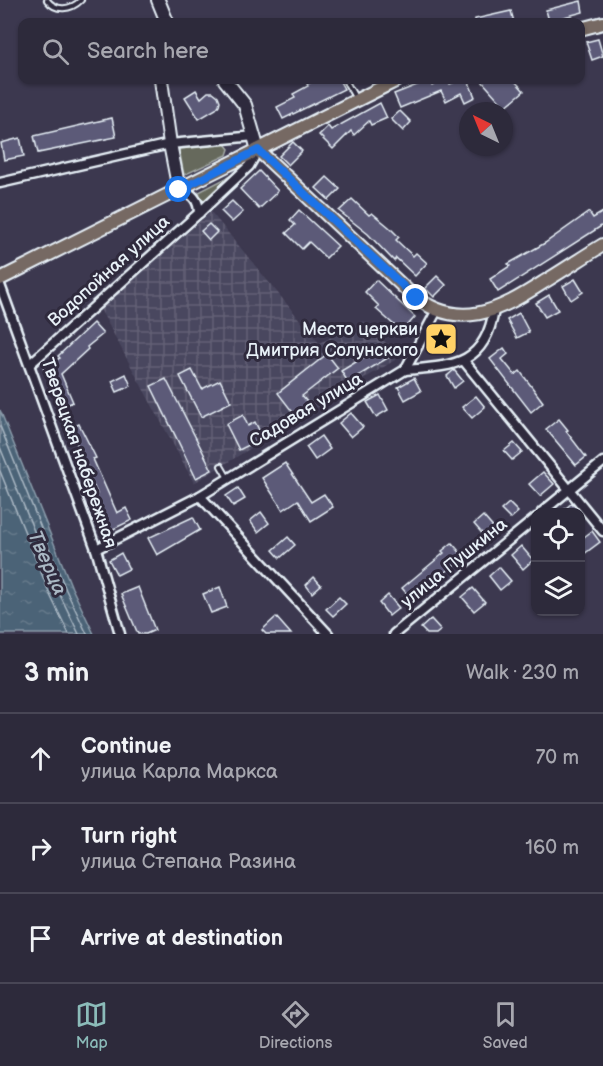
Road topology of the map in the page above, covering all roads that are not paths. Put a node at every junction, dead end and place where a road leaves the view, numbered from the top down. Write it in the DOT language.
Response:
graph roads {
  1 [pos="47,0"];
  2 [pos="81,0"];
  3 [pos="159,3"];
  4 [pos="160,18"];
  5 [pos="165,18"];
  6 [pos="603,23"];
  7 [pos="585,28"];
  8 [pos="162,84"];
  9 [pos="229,84"];
  10 [pos="347,84"];
  11 [pos="389,84"];
  12 [pos="357,100"];
  13 [pos="255,136"];
  14 [pos="170,144"];
  15 [pos="258,150"];
  16 [pos="0,183"];
  17 [pos="179,190"];
  18 [pos="199,213"];
  19 [pos="603,245"];
  20 [pos="0,279"];
  21 [pos="0,285"];
  22 [pos="437,310"];
  23 [pos="494,310"];
  24 [pos="464,361"];
  25 [pos="30,364"];
  26 [pos="405,370"];
  27 [pos="603,462"];
  28 [pos="221,466"];
  29 [pos="228,478"];
  30 [pos="570,490"];
  31 [pos="200,496"];
  32 [pos="548,508"];
  33 [pos="531,522"];
  34 [pos="603,531"];
  35 [pos="96,549"];
  36 [pos="120,634"];
  37 [pos="328,634"];
  38 [pos="394,634"];
  1 -- 2 [label="lane"];
  3 -- 4 [label="street"];
  3 -- 5 [label="street"];
  6 -- 7 [label="main road"];
  8 -- 14 [label="street"];
  9 -- 13 [label="street"];
  10 -- 12 [label="lane"];
  11 -- 12 [label="main road"];
  12 -- 15 [label="main road"];
  13 -- 14 [label="street"];
  13 -- 15 [label="street"];
  14 -- 16 [label="street"];
  14 -- 17 [label="street"];
  15 -- 17 [label="main road"];
  15 -- 18 [label="street, Водопойная улица"];
  15 -- 22 [label="main road"];
  17 -- 18 [label="street"];
  17 -- 20 [label="main road"];
  18 -- 25 [label="street, Водопойная улица"];
  19 -- 23 [label="main road"];
  21 -- 25 [label="street, Тверецкая набережная"];
  22 -- 23 [label="main road"];
  22 -- 26 [label="street"];
  23 -- 24 [label="street"];
  24 -- 26 [label="street"];
  24 -- 30 [label="street"];
  25 -- 35 [label="street, Тверецкая набережная"];
  26 -- 29 [label="street, Садовая улица"];
  27 -- 30 [label="street"];
  28 -- 29 [label="lane"];
  29 -- 31 [label="street, Садовая улица"];
  30 -- 32 [label="street"];
  30 -- 34 [label="street"];
  31 -- 35 [label="street, Садовая улица"];
  31 -- 37 [label="street"];
  33 -- 38 [label="street, улица Пушкина"];
  35 -- 36 [label="street, Тверецкая набережная"];
}
